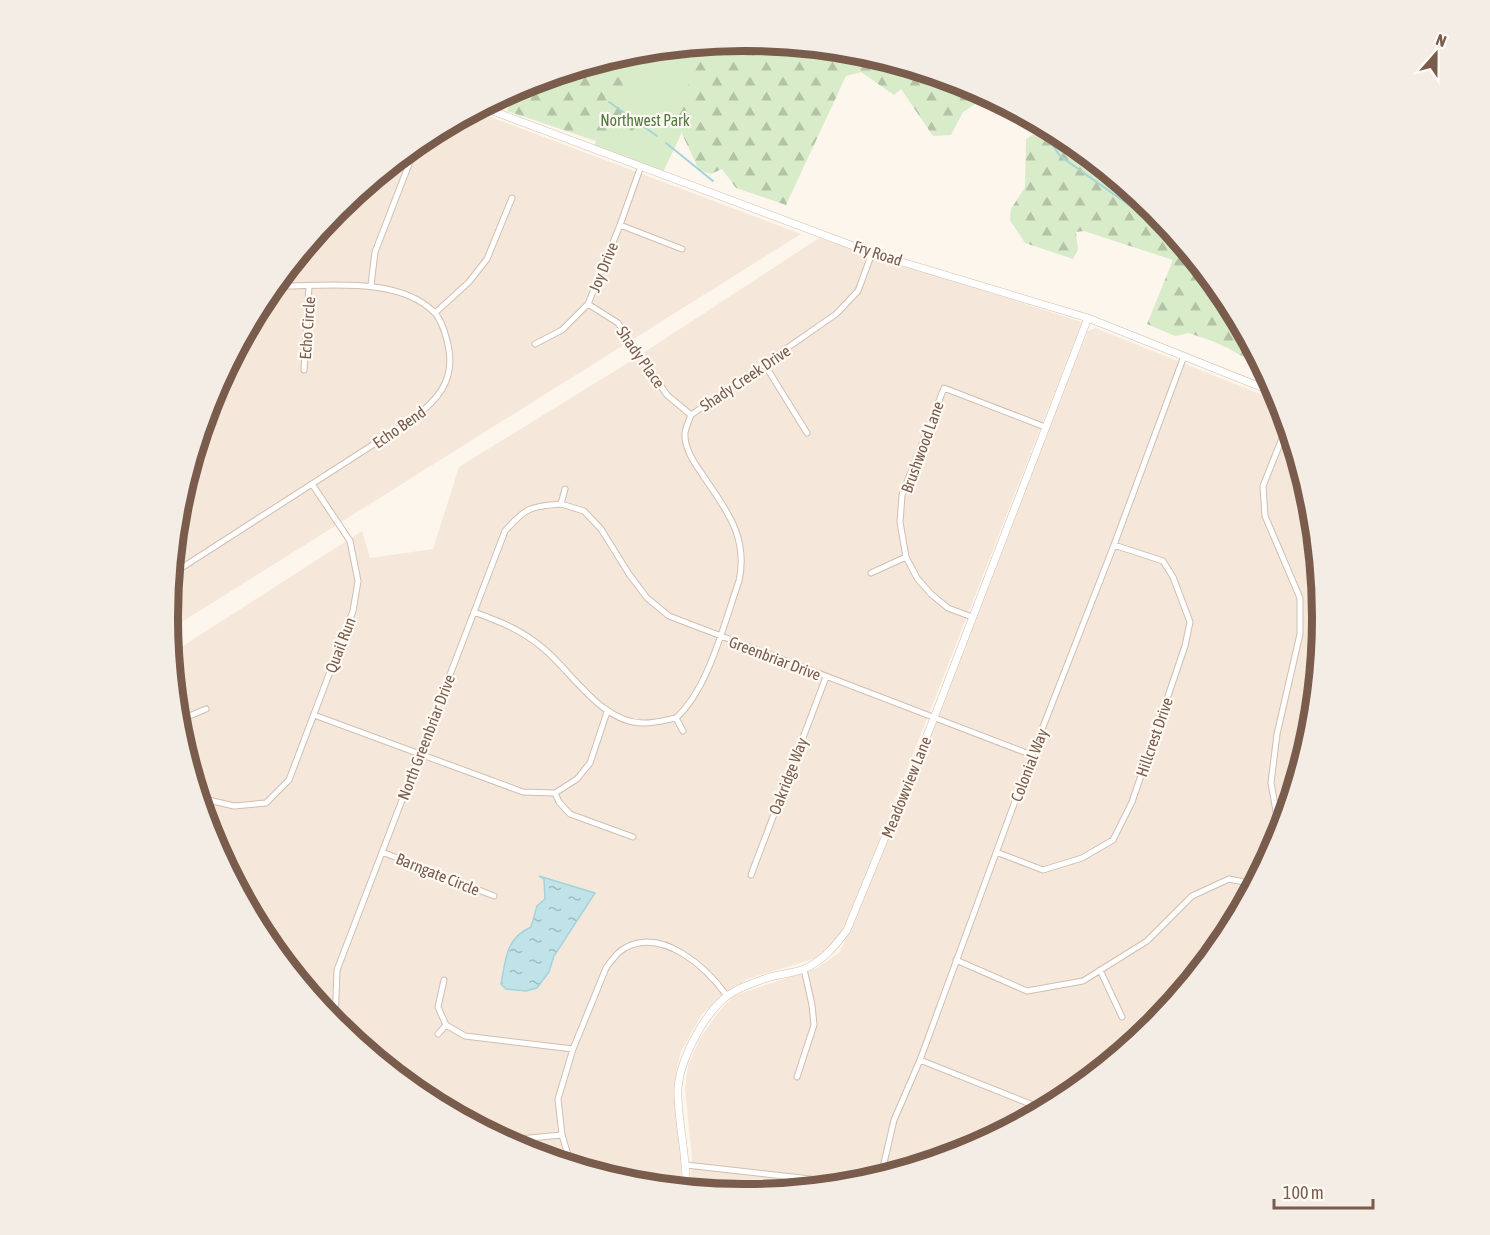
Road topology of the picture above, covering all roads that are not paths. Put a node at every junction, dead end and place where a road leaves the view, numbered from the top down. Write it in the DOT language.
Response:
graph roads {
  1 [pos="491,110"];
  2 [pos="410,160"];
  3 [pos="641,166"];
  4 [pos="512,198"];
  5 [pos="620,225"];
  6 [pos="682,249"];
  7 [pos="872,253"];
  8 [pos="371,285"];
  9 [pos="286,286"];
  10 [pos="309,286"];
  11 [pos="588,304"];
  12 [pos="435,313"];
  13 [pos="1088,318"];
  14 [pos="535,344"];
  15 [pos="1184,356"];
  16 [pos="765,365"];
  17 [pos="304,370"];
  18 [pos="1262,387"];
  19 [pos="691,415"];
  20 [pos="1045,427"];
  21 [pos="807,433"];
  22 [pos="1282,438"];
  23 [pos="312,484"];
  24 [pos="565,489"];
  25 [pos="561,504"];
  26 [pos="1114,545"];
  27 [pos="906,557"];
  28 [pos="181,568"];
  29 [pos="871,573"];
  30 [pos="474,612"];
  31 [pos="972,617"];
  32 [pos="720,636"];
  33 [pos="826,677"];
  34 [pos="207,709"];
  35 [pos="607,712"];
  36 [pos="314,715"];
  37 [pos="187,717"];
  38 [pos="676,718"];
  39 [pos="934,718"];
  40 [pos="683,731"];
  41 [pos="419,753"];
  42 [pos="1032,755"];
  43 [pos="555,793"];
  44 [pos="209,800"];
  45 [pos="1276,812"];
  46 [pos="633,837"];
  47 [pos="382,852"];
  48 [pos="996,852"];
  49 [pos="751,874"];
  50 [pos="1246,882"];
  51 [pos="494,896"];
  52 [pos="956,960"];
  53 [pos="804,969"];
  54 [pos="1100,970"];
  55 [pos="444,980"];
  56 [pos="727,996"];
  57 [pos="335,1008"];
  58 [pos="1122,1017"];
  59 [pos="446,1025"];
  60 [pos="438,1034"];
  61 [pos="573,1049"];
  62 [pos="920,1060"];
  63 [pos="797,1077"];
  64 [pos="1033,1105"];
  65 [pos="562,1135"];
  66 [pos="523,1139"];
  67 [pos="568,1156"];
  68 [pos="687,1165"];
  69 [pos="883,1167"];
  70 [pos="814,1179"];
  71 [pos="686,1181"];
  1 -- 3 [label="street, Fry Road"];
  2 -- 8 [label="street"];
  3 -- 5 [label="street, Joy Drive"];
  3 -- 7 [label="street, Fry Road"];
  4 -- 12 [label="street"];
  5 -- 6 [label="street"];
  5 -- 11 [label="street, Joy Drive"];
  7 -- 13 [label="street, Fry Road"];
  7 -- 16 [label="street, Shady Creek Drive"];
  8 -- 10 [label="street"];
  8 -- 12 [label="street"];
  9 -- 10 [label="street"];
  10 -- 17 [label="street, Echo Circle"];
  11 -- 14 [label="street, Joy Drive"];
  11 -- 19 [label="street, Shady Place"];
  12 -- 23 [label="street, Echo Bend"];
  13 -- 15 [label="street, Fry Road"];
  13 -- 20 [label="street, Meadowview Lane"];
  15 -- 18 [label="street, Fry Road"];
  15 -- 26 [label="street, Colonial Way"];
  16 -- 19 [label="street, Shady Creek Drive"];
  16 -- 21 [label="street"];
  19 -- 32 [label="street, Shady Creek Drive"];
  20 -- 27 [label="street, Brushwood Lane"];
  20 -- 31 [label="street, Meadowview Lane"];
  22 -- 45 [label="street"];
  23 -- 28 [label="street, Echo Bend"];
  23 -- 36 [label="street, Quail Run"];
  24 -- 25 [label="street"];
  25 -- 30 [label="street, North Greenbriar Drive"];
  25 -- 32 [label="street, Greenbriar Drive"];
  26 -- 42 [label="street, Colonial Way"];
  26 -- 48 [label="street, Hillcrest Drive"];
  27 -- 29 [label="street"];
  27 -- 31 [label="street, Brushwood Lane"];
  30 -- 35 [label="street"];
  30 -- 41 [label="street, North Greenbriar Drive"];
  31 -- 39 [label="street, Meadowview Lane"];
  32 -- 33 [label="street, Greenbriar Drive"];
  32 -- 38 [label="street, Shady Creek Drive"];
  33 -- 39 [label="street, Greenbriar Drive"];
  33 -- 49 [label="street, Oakridge Way"];
  34 -- 37 [label="street"];
  35 -- 38 [label="street"];
  35 -- 43 [label="street"];
  36 -- 41 [label="street"];
  36 -- 44 [label="street, Quail Run"];
  38 -- 40 [label="street"];
  39 -- 42 [label="street, Greenbriar Drive"];
  39 -- 53 [label="street, Meadowview Lane"];
  41 -- 43 [label="street"];
  41 -- 47 [label="street, North Greenbriar Drive"];
  42 -- 48 [label="street, Colonial Way"];
  43 -- 46 [label="street"];
  47 -- 51 [label="street, Barngate Circle"];
  47 -- 57 [label="street, North Greenbriar Drive"];
  48 -- 52 [label="street, Colonial Way"];
  50 -- 54 [label="street"];
  52 -- 54 [label="street"];
  52 -- 62 [label="street, Colonial Way"];
  53 -- 56 [label="street, Meadowview Lane"];
  53 -- 63 [label="street"];
  54 -- 58 [label="street"];
  55 -- 59 [label="street"];
  56 -- 61 [label="street"];
  56 -- 68 [label="street, Meadowview Lane"];
  59 -- 60 [label="street"];
  59 -- 61 [label="street"];
  61 -- 65 [label="street"];
  62 -- 64 [label="street"];
  62 -- 69 [label="street, Colonial Way"];
  65 -- 66 [label="street"];
  65 -- 67 [label="street"];
  68 -- 70 [label="street"];
  68 -- 71 [label="street, Meadowview Lane"];
}
